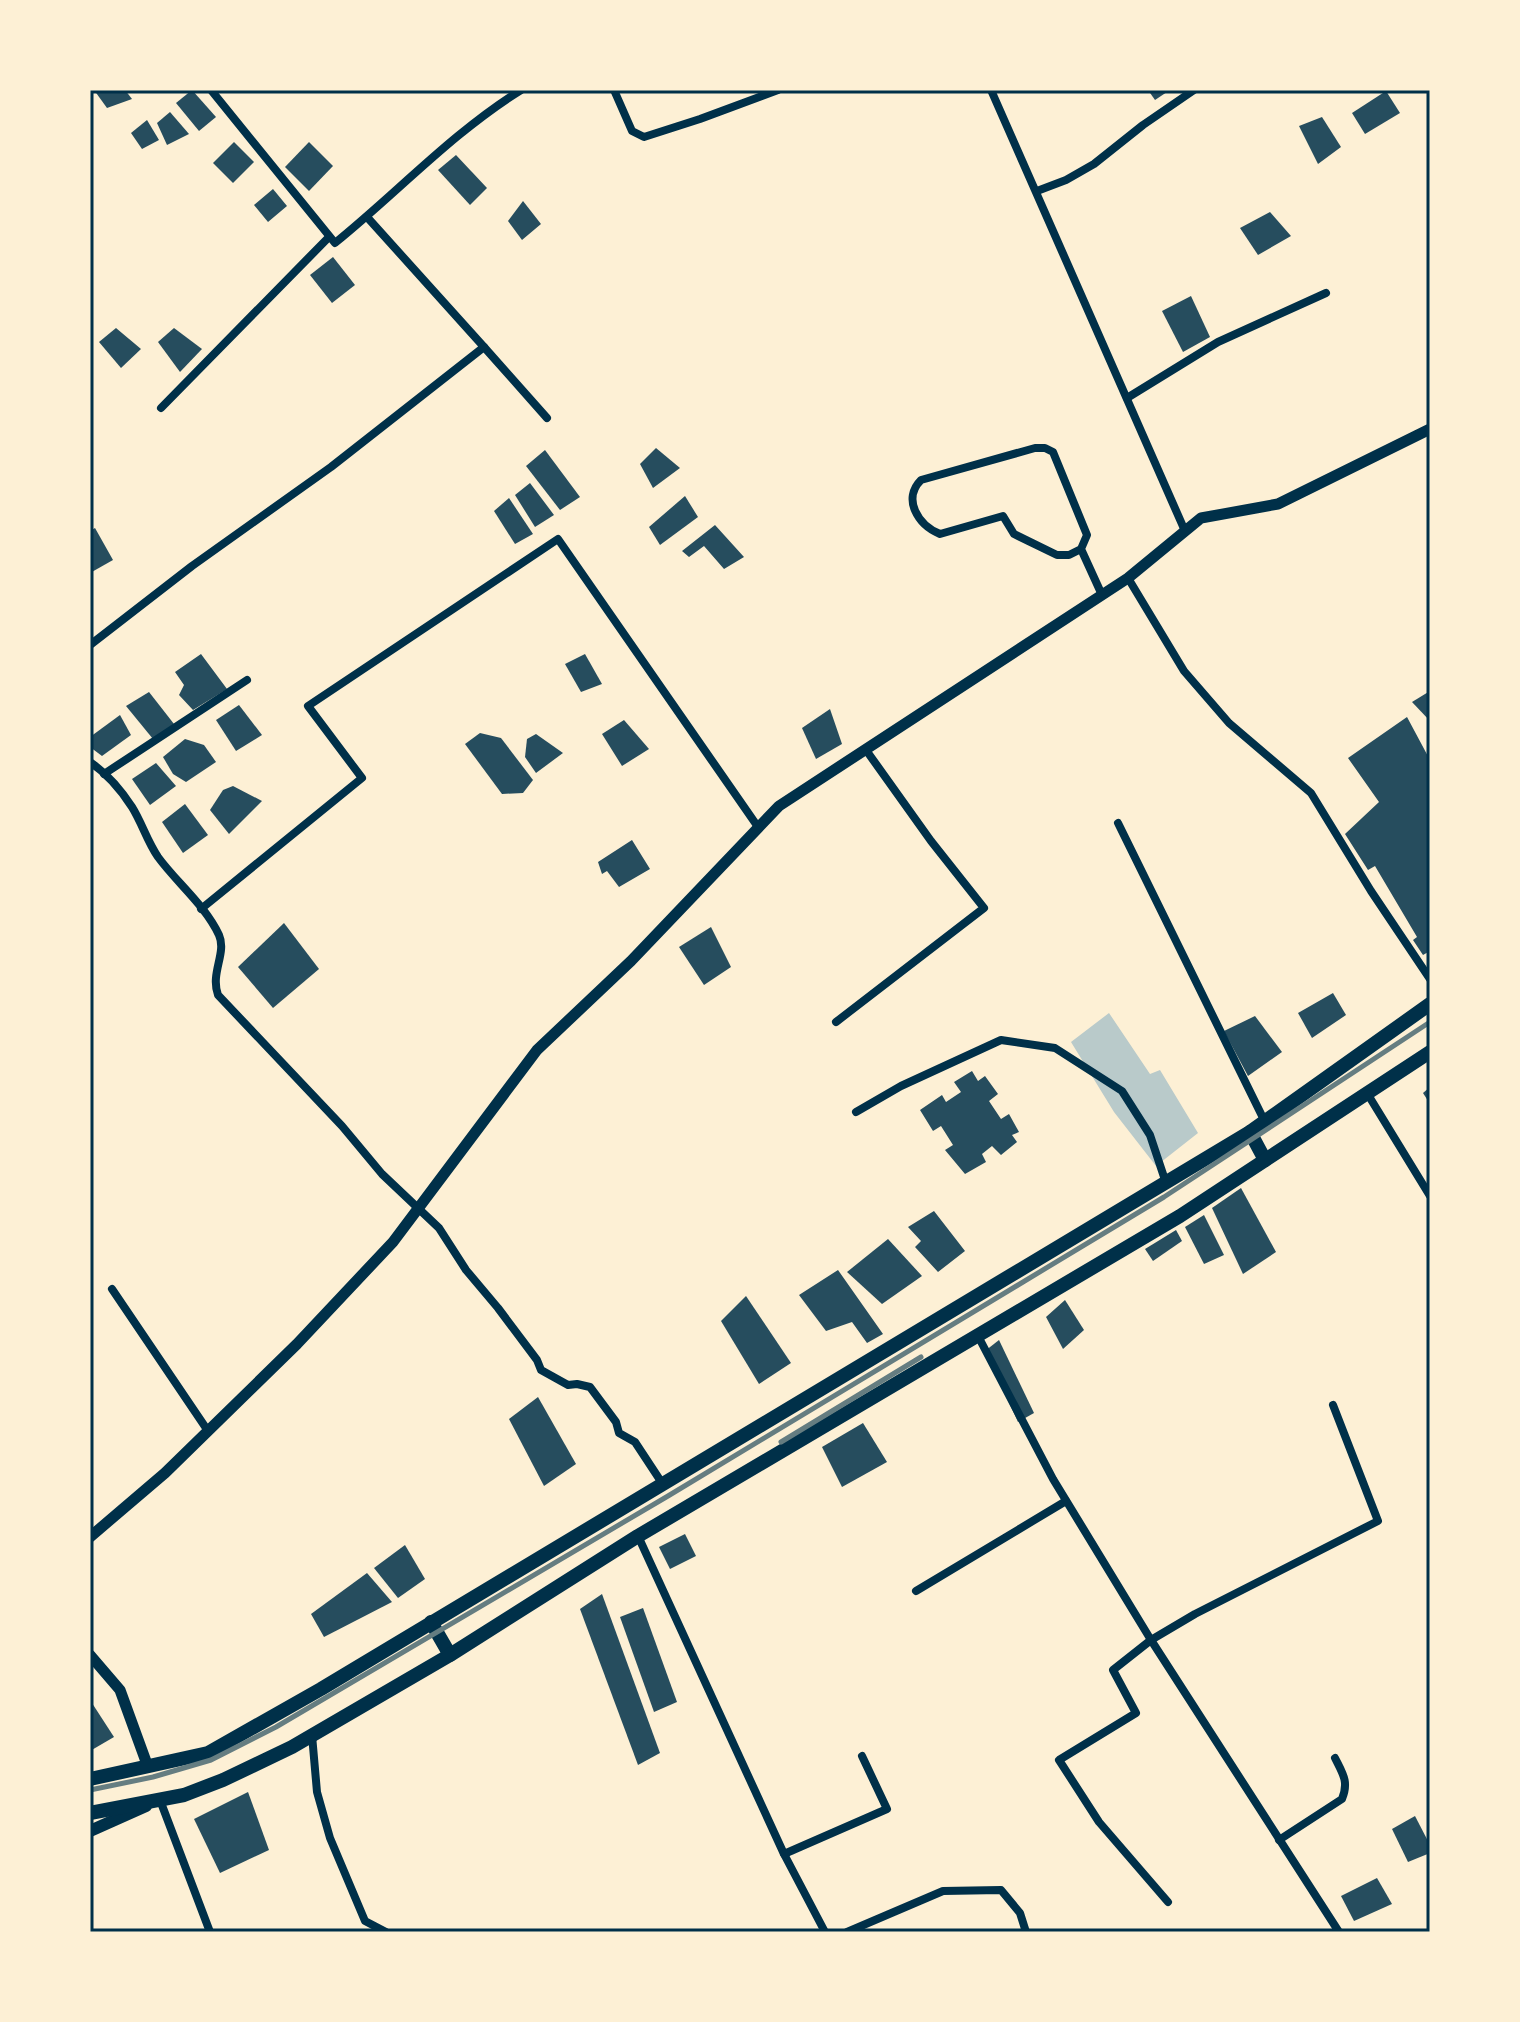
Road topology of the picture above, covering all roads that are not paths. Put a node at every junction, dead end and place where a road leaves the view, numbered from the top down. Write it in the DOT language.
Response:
graph roads {
  1 [pos="211,90"];
  2 [pos="521,90"];
  3 [pos="614,90"];
  4 [pos="778,90"];
  5 [pos="991,90"];
  6 [pos="1194,90"];
  7 [pos="1037,191"];
  8 [pos="367,217"];
  9 [pos="329,237"];
  10 [pos="1326,293"];
  11 [pos="484,347"];
  12 [pos="1127,398"];
  13 [pos="161,408"];
  14 [pos="547,418"];
  15 [pos="1430,429"];
  16 [pos="1185,531"];
  17 [pos="1081,549"];
  18 [pos="1128,578"];
  19 [pos="1102,595"];
  20 [pos="90,645"];
  21 [pos="247,680"];
  22 [pos="866,750"];
  23 [pos="90,762"];
  24 [pos="104,774"];
  25 [pos="1118,823"];
  26 [pos="758,827"];
  27 [pos="201,909"];
  28 [pos="1430,979"];
  29 [pos="1430,1004"];
  30 [pos="836,1022"];
  31 [pos="1430,1052"];
  32 [pos="1367,1093"];
  33 [pos="856,1112"];
  34 [pos="1265,1122"];
  35 [pos="1250,1132"];
  36 [pos="1265,1160"];
  37 [pos="1166,1184"];
  38 [pos="1430,1196"];
  39 [pos="418,1209"];
  40 [pos="112,1289"];
  41 [pos="978,1336"];
  42 [pos="1333,1405"];
  43 [pos="208,1431"];
  44 [pos="662,1483"];
  45 [pos="1066,1501"];
  46 [pos="638,1536"];
  47 [pos="90,1537"];
  48 [pos="916,1591"];
  49 [pos="431,1622"];
  50 [pos="1151,1640"];
  51 [pos="90,1655"];
  52 [pos="450,1655"];
  53 [pos="312,1734"];
  54 [pos="862,1756"];
  55 [pos="1335,1758"];
  56 [pos="148,1767"];
  57 [pos="90,1779"];
  58 [pos="160,1800"];
  59 [pos="90,1813"];
  60 [pos="90,1831"];
  61 [pos="1279,1840"];
  62 [pos="784,1854"];
  63 [pos="1168,1902"];
  64 [pos="210,1932"];
  65 [pos="386,1932"];
  66 [pos="825,1932"];
  67 [pos="847,1932"];
  68 [pos="1026,1932"];
  69 [pos="1339,1932"];
  1 -- 9 [label="street"];
  2 -- 8 [label="street"];
  3 -- 4 [label="street"];
  5 -- 7 [label="street"];
  6 -- 7 [label="street"];
  7 -- 12 [label="street"];
  8 -- 9 [label="street"];
  8 -- 11 [label="street"];
  9 -- 13 [label="street"];
  10 -- 12 [label="street"];
  11 -- 14 [label="street"];
  11 -- 20 [label="street"];
  12 -- 16 [label="street"];
  15 -- 16 [label="street"];
  16 -- 18 [label="street"];
  17 -- 17 [label="street"];
  17 -- 19 [label="street"];
  18 -- 19 [label="street"];
  18 -- 28 [label="street"];
  19 -- 22 [label="street"];
  21 -- 24 [label="street"];
  22 -- 26 [label="street"];
  22 -- 30 [label="street"];
  23 -- 24 [label="street"];
  24 -- 27 [label="street"];
  25 -- 34 [label="street"];
  26 -- 27 [label="street"];
  26 -- 39 [label="street"];
  27 -- 39 [label="street"];
  29 -- 34 [label="main road"];
  31 -- 32 [label="main road"];
  32 -- 36 [label="main road"];
  32 -- 38 [label="street"];
  33 -- 37 [label="street"];
  34 -- 35 [label="main road"];
  35 -- 36 [label="main road"];
  35 -- 37 [label="main road"];
  36 -- 41 [label="main road"];
  37 -- 44 [label="main road"];
  39 -- 43 [label="street"];
  39 -- 44 [label="street"];
  40 -- 43 [label="street"];
  41 -- 45 [label="street"];
  41 -- 46 [label="main road"];
  42 -- 50 [label="street"];
  43 -- 47 [label="street"];
  44 -- 49 [label="main road"];
  45 -- 48 [label="street"];
  45 -- 50 [label="street"];
  46 -- 52 [label="main road"];
  46 -- 62 [label="street"];
  49 -- 52 [label="main road"];
  49 -- 56 [label="main road"];
  50 -- 61 [label="street"];
  50 -- 63 [label="street"];
  51 -- 56 [label="street"];
  52 -- 53 [label="main road"];
  53 -- 58 [label="main road"];
  53 -- 65 [label="street"];
  54 -- 62 [label="street"];
  55 -- 61 [label="street"];
  56 -- 57 [label="main road"];
  58 -- 59 [label="main road"];
  58 -- 60 [label="main road"];
  58 -- 64 [label="street"];
  61 -- 69 [label="street"];
  62 -- 66 [label="street"];
  67 -- 68 [label="street"];
}
